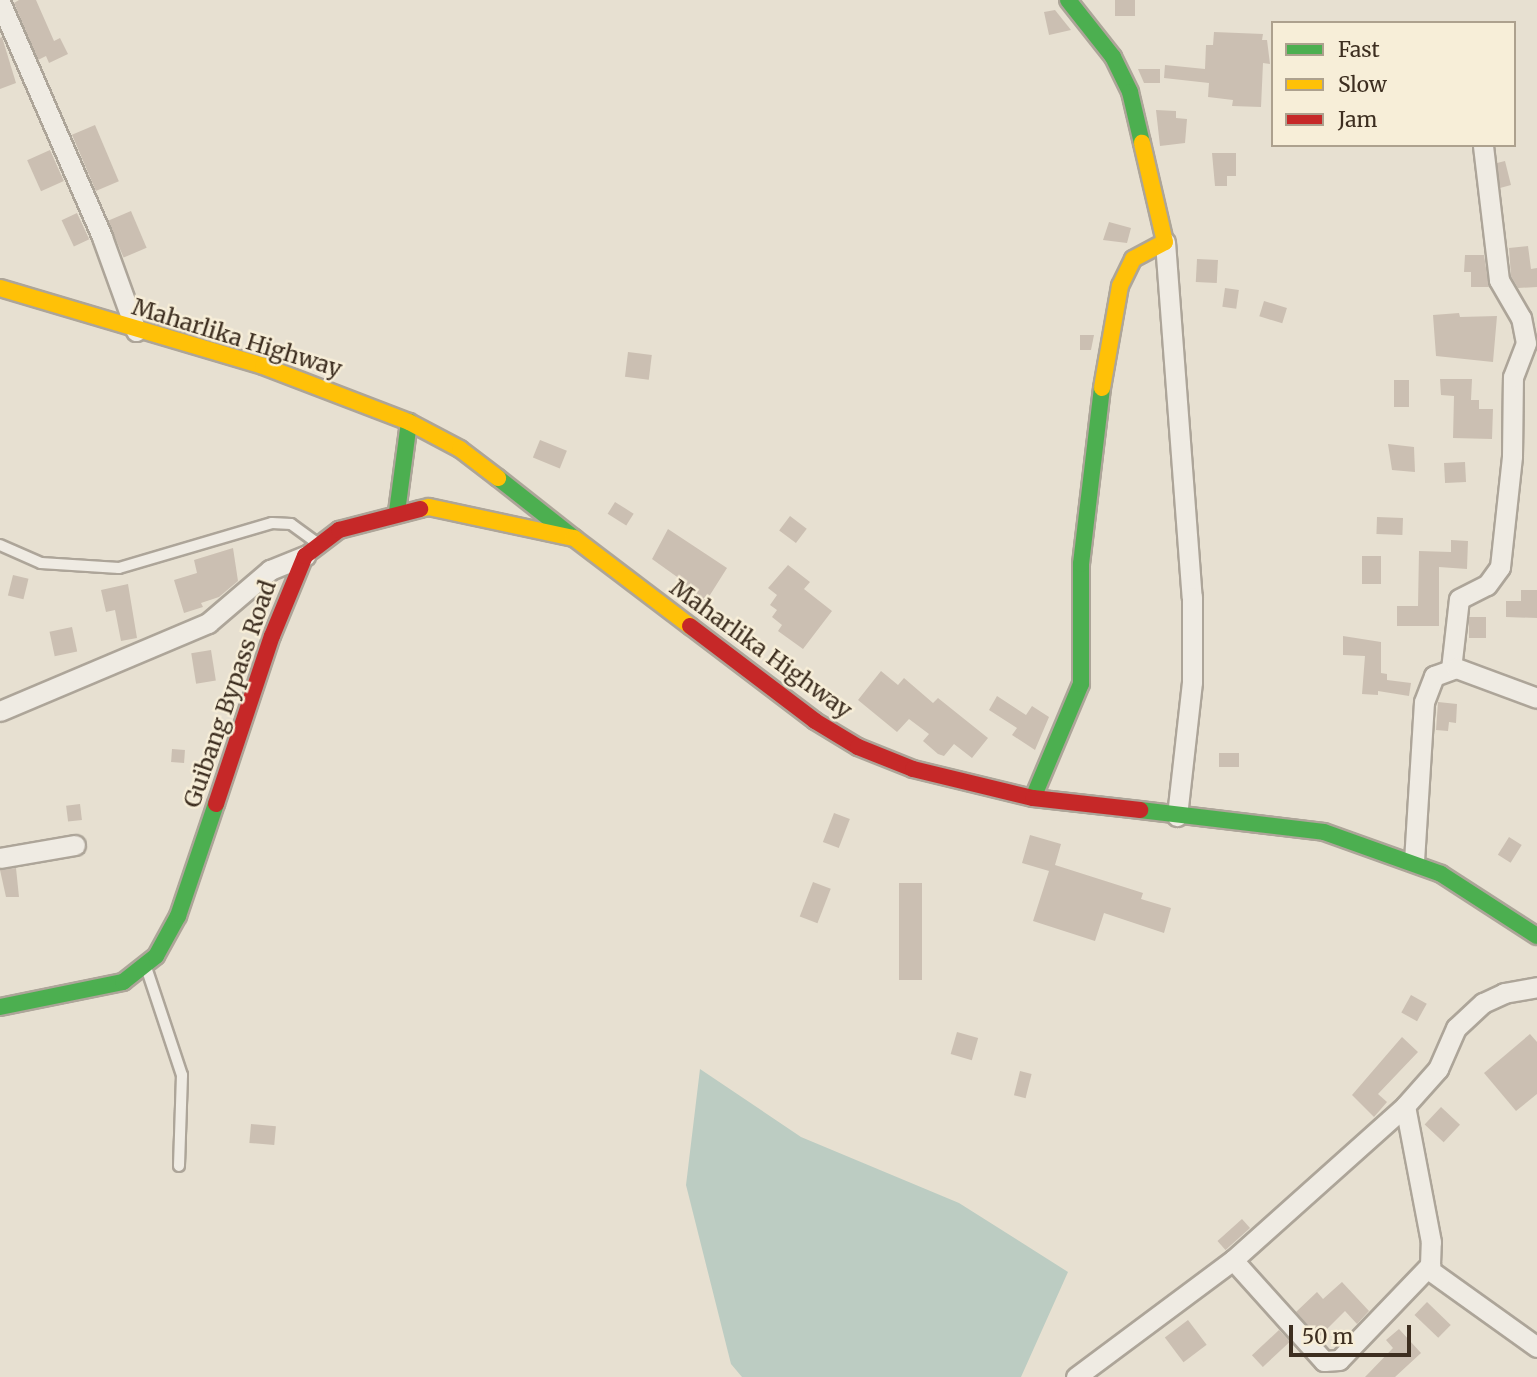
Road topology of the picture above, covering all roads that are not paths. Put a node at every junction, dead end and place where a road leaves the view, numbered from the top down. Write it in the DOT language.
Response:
graph roads {
  1 [pos="1068,0"];
  2 [pos="0,2"];
  3 [pos="1483,147"];
  4 [pos="1165,242"];
  5 [pos="0,288"];
  6 [pos="136,331"];
  7 [pos="409,422"];
  8 [pos="397,512"];
  9 [pos="574,538"];
  10 [pos="0,545"];
  11 [pos="312,550"];
  12 [pos="1451,669"];
  13 [pos="1537,698"];
  14 [pos="0,711"];
  15 [pos="1033,798"];
  16 [pos="1177,816"];
  17 [pos="75,845"];
  18 [pos="0,858"];
  19 [pos="1413,861"];
  20 [pos="1537,936"];
  21 [pos="146,966"];
  22 [pos="1537,987"];
  23 [pos="0,1007"];
  24 [pos="1405,1106"];
  25 [pos="179,1166"];
  26 [pos="1233,1260"];
  27 [pos="1428,1269"];
  28 [pos="1537,1347"];
  29 [pos="1076,1377"];
  1 -- 4 [label="main road"];
  2 -- 6 [label="street"];
  3 -- 12 [label="street"];
  4 -- 15 [label="main road"];
  4 -- 16 [label="street"];
  5 -- 6 [label="main road, Maharlika Highway"];
  6 -- 7 [label="main road, Maharlika Highway"];
  7 -- 8 [label="main road"];
  7 -- 9 [label="main road, Maharlika Highway"];
  8 -- 9 [label="main road"];
  8 -- 11 [label="main road"];
  9 -- 15 [label="main road, Maharlika Highway"];
  10 -- 11 [label="lane"];
  11 -- 14 [label="street"];
  11 -- 21 [label="main road, Guibang Bypass Road"];
  12 -- 13 [label="street"];
  12 -- 19 [label="street"];
  15 -- 16 [label="main road, Maharlika Highway"];
  16 -- 19 [label="main road, Maharlika Highway"];
  17 -- 18 [label="street"];
  19 -- 20 [label="main road, Maharlika Highway"];
  21 -- 23 [label="main road, Guibang Bypass Road"];
  21 -- 25 [label="lane"];
  22 -- 24 [label="street"];
  24 -- 26 [label="street"];
  24 -- 27 [label="street"];
  26 -- 27 [label="street"];
  26 -- 29 [label="street"];
  27 -- 28 [label="street"];
}
